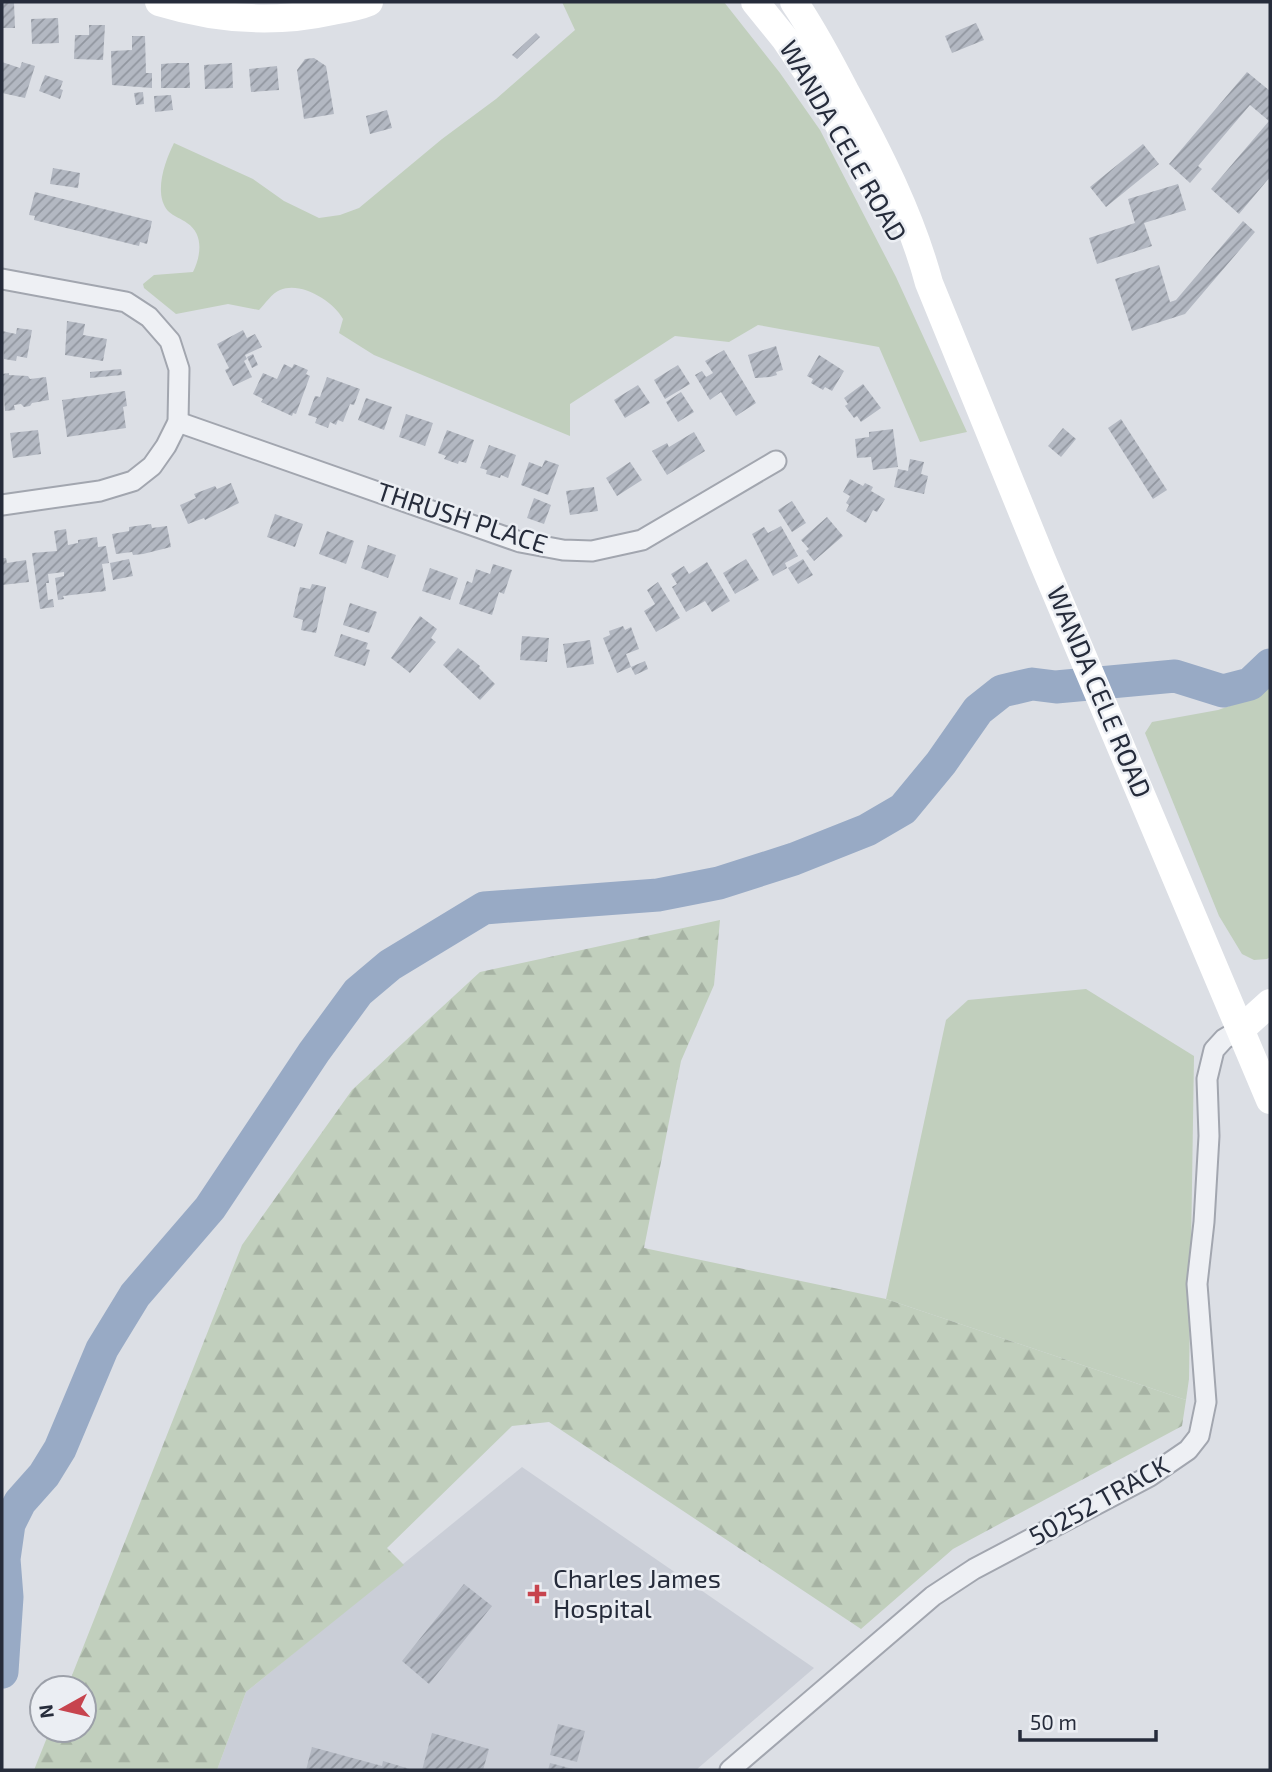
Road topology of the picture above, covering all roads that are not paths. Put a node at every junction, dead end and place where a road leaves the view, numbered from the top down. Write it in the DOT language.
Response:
graph roads {
  1 [pos="159,2"];
  2 [pos="369,2"];
  3 [pos="755,2"];
  4 [pos="794,2"];
  5 [pos="2,279"];
  6 [pos="929,283"];
  7 [pos="178,422"];
  8 [pos="776,461"];
  9 [pos="2,505"];
  10 [pos="1270,1003"];
  11 [pos="1241,1029"];
  12 [pos="1270,1100"];
  13 [pos="730,1770"];
  1 -- 2 [label="street"];
  3 -- 6 [label="street, WANDA CELE ROAD"];
  4 -- 6 [label="street, WANDA CELE ROAD"];
  5 -- 7 [label="street"];
  6 -- 11 [label="street, WANDA CELE ROAD"];
  7 -- 8 [label="street, THRUSH PLACE"];
  7 -- 9 [label="street"];
  10 -- 11 [label="street"];
  11 -- 12 [label="street, WANDA CELE ROAD"];
  11 -- 13 [label="street, 50252 TRACK"];
}
